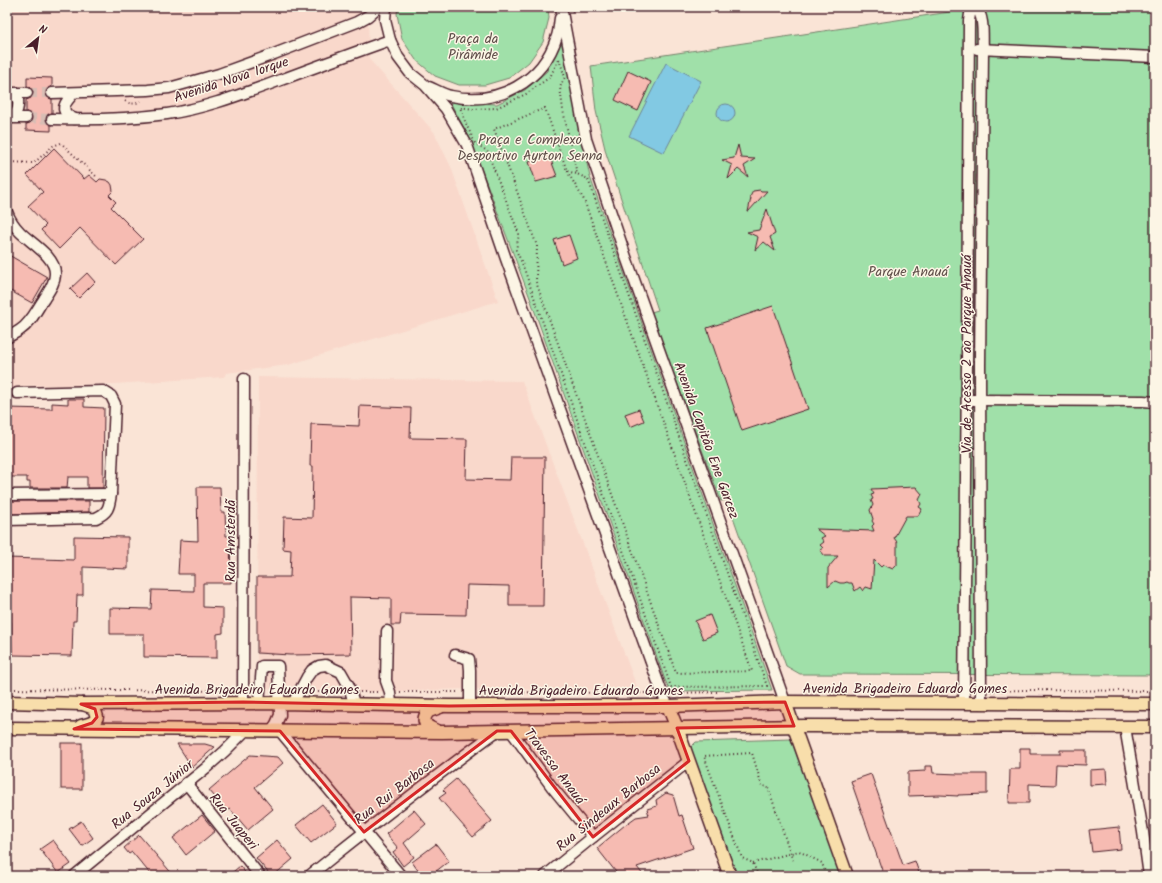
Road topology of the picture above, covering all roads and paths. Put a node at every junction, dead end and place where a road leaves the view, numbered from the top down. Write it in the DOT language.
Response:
graph roads {
  1 [pos="378,7"];
  2 [pos="386,7"];
  3 [pos="561,7"];
  4 [pos="975,7"];
  5 [pos="390,40"];
  6 [pos="983,49"];
  7 [pos="968,50"];
  8 [pos="1155,57"];
  9 [pos="425,85"];
  10 [pos="8,93"];
  11 [pos="27,93"];
  12 [pos="52,93"];
  13 [pos="74,93"];
  14 [pos="7,118"];
  15 [pos="26,118"];
  16 [pos="52,118"];
  17 [pos="75,119"];
  18 [pos="7,162"];
  19 [pos="567,171"];
  20 [pos="577,174"];
  21 [pos="98,178"];
  22 [pos="7,212"];
  23 [pos="7,338"];
  24 [pos="244,379"];
  25 [pos="17,393"];
  26 [pos="980,400"];
  27 [pos="967,401"];
  28 [pos="1155,402"];
  29 [pos="111,494"];
  30 [pos="7,495"];
  31 [pos="7,520"];
  32 [pos="387,631"];
  33 [pos="455,655"];
  34 [pos="767,686"];
  35 [pos="7,689"];
  36 [pos="299,692"];
  37 [pos="350,692"];
  38 [pos="390,692"];
  39 [pos="470,692"];
  40 [pos="724,692"];
  41 [pos="662,693"];
  42 [pos="243,697"];
  43 [pos="783,697"];
  44 [pos="7,702"];
  45 [pos="259,702"];
  46 [pos="279,703"];
  47 [pos="293,703"];
  48 [pos="964,703"];
  49 [pos="981,703"];
  50 [pos="81,704"];
  51 [pos="354,704"];
  52 [pos="1155,704"];
  53 [pos="395,705"];
  54 [pos="450,706"];
  55 [pos="470,706"];
  56 [pos="668,706"];
  57 [pos="794,726"];
  58 [pos="1125,727"];
  59 [pos="1155,727"];
  60 [pos="7,728"];
  61 [pos="677,728"];
  62 [pos="74,729"];
  63 [pos="244,731"];
  64 [pos="275,731"];
  65 [pos="400,731"];
  66 [pos="497,731"];
  67 [pos="511,731"];
  68 [pos="442,732"];
  69 [pos="689,761"];
  70 [pos="186,783"];
  71 [pos="364,832"];
  72 [pos="593,837"];
  73 [pos="790,853"];
  74 [pos="793,861"];
  75 [pos="753,863"];
  76 [pos="835,872"];
  77 [pos="826,875"];
  78 [pos="74,876"];
  79 [pos="260,876"];
  80 [pos="309,876"];
  81 [pos="401,876"];
  82 [pos="545,876"];
  83 [pos="730,876"];
  84 [pos="758,876"];
  85 [pos="823,876"];
  86 [pos="847,876"];
  87 [pos="1149,876"];
  1 -- 13 [label="street, Avenida Nova Iorque"];
  2 -- 5 [label="street, Avenida Capitão Ene Garcez"];
  3 -- 9 [label="street, Avenida Capitão Ene Garcez"];
  3 -- 43 [label="street, Avenida Capitão Ene Garcez"];
  4 -- 6 [label="street, Via de Acesso 2 ao Parque Anauá"];
  4 -- 7 [label="street, Via de Acesso 2 ao Parque Anauá"];
  5 -- 9 [label="street, Avenida Capitão Ene Garcez"];
  5 -- 17 [label="street, Avenida Nova Iorque"];
  6 -- 7 [label="street"];
  6 -- 8 [label="street"];
  6 -- 26 [label="street, Via de Acesso 2 ao Parque Anauá"];
  7 -- 27 [label="street, Via de Acesso 2 ao Parque Anauá"];
  9 -- 41 [label="street, Avenida Capitão Ene Garcez"];
  10 -- 11 [label="street"];
  10 -- 14 [label="street"];
  12 -- 13 [label="street, Avenida Nova Iorque"];
  13 -- 17 [label="street"];
  14 -- 15 [label="street"];
  16 -- 17 [label="street, Avenida Nova Iorque"];
  18 -- 21 [label="path"];
  19 -- 19 [label="path"];
  19 -- 20 [label="path"];
  20 -- 34 [label="path"];
  20 -- 34 [label="path"];
  22 -- 23 [label="street"];
  24 -- 42 [label="street, Rua Amsterdã"];
  25 -- 29 [label="street"];
  26 -- 27 [label="street"];
  26 -- 28 [label="street"];
  26 -- 49 [label="street, Via de Acesso 2 ao Parque Anauá"];
  27 -- 48 [label="street, Via de Acesso 2 ao Parque Anauá"];
  29 -- 30 [label="street"];
  29 -- 31 [label="street"];
  32 -- 38 [label="street"];
  33 -- 39 [label="street"];
  34 -- 43 [label="path"];
  35 -- 42 [label="path"];
  36 -- 37 [label="path"];
  36 -- 37 [label="street"];
  36 -- 47 [label="street"];
  37 -- 38 [label="path"];
  37 -- 51 [label="street"];
  38 -- 39 [label="path"];
  38 -- 53 [label="street"];
  39 -- 41 [label="path"];
  39 -- 55 [label="street"];
  40 -- 41 [label="path"];
  41 -- 56 [label="street, Avenida Capitão Ene Garcez"];
  42 -- 45 [label="main road, Avenida Brigadeiro Eduardo Gomes"];
  42 -- 50 [label="main road, Avenida Brigadeiro Eduardo Gomes"];
  43 -- 48 [label="main road, Avenida Brigadeiro Eduardo Gomes"];
  43 -- 56 [label="main road, Avenida Brigadeiro Eduardo Gomes"];
  43 -- 57 [label="main road, Avenida Capitão Ene Garcez"];
  44 -- 50 [label="main road, Avenida Brigadeiro Eduardo Gomes"];
  45 -- 46 [label="main road, Avenida Brigadeiro Eduardo Gomes"];
  45 -- 46 [label="street"];
  46 -- 47 [label="main road, Avenida Brigadeiro Eduardo Gomes"];
  46 -- 64 [label="street"];
  47 -- 51 [label="main road, Avenida Brigadeiro Eduardo Gomes"];
  48 -- 49 [label="main road, Avenida Brigadeiro Eduardo Gomes"];
  49 -- 52 [label="main road, Avenida Brigadeiro Eduardo Gomes"];
  50 -- 62 [label="main road"];
  51 -- 53 [label="main road, Avenida Brigadeiro Eduardo Gomes"];
  53 -- 54 [label="main road, Avenida Brigadeiro Eduardo Gomes"];
  53 -- 65 [label="main road"];
  54 -- 55 [label="main road, Avenida Brigadeiro Eduardo Gomes"];
  54 -- 68 [label="main road"];
  55 -- 56 [label="main road, Avenida Brigadeiro Eduardo Gomes"];
  56 -- 61 [label="main road, Avenida Capitão Ene Garcez"];
  57 -- 58 [label="main road"];
  57 -- 61 [label="main road"];
  57 -- 86 [label="main road, Avenida Capitão Ene Garcez"];
  58 -- 59 [label="main road"];
  58 -- 87 [label="street"];
  60 -- 62 [label="main road"];
  61 -- 67 [label="main road"];
  61 -- 69 [label="main road, Avenida Capitão Ene Garcez"];
  62 -- 63 [label="main road"];
  63 -- 64 [label="main road"];
  63 -- 70 [label="street, Rua Souza Júnior"];
  64 -- 65 [label="main road"];
  64 -- 71 [label="street"];
  65 -- 68 [label="main road"];
  66 -- 67 [label="main road"];
  66 -- 68 [label="main road"];
  66 -- 71 [label="street, Rua Rui Barbosa"];
  67 -- 72 [label="street, Travessa Anauá"];
  69 -- 72 [label="street, Rua Sindeaux Barbosa"];
  69 -- 83 [label="main road, Avenida Capitão Ene Garcez"];
  70 -- 78 [label="street, Rua Souza Júnior"];
  70 -- 79 [label="street, Rua Juaperi"];
  71 -- 80 [label="street, Rua Rui Barbosa"];
  71 -- 81 [label="street"];
  72 -- 82 [label="street, Rua Sindeaux Barbosa"];
  73 -- 74 [label="path"];
  73 -- 75 [label="path"];
  73 -- 75 [label="path"];
  73 -- 77 [label="path"];
  75 -- 84 [label="path"];
  76 -- 77 [label="path"];
  77 -- 85 [label="path"];
}
